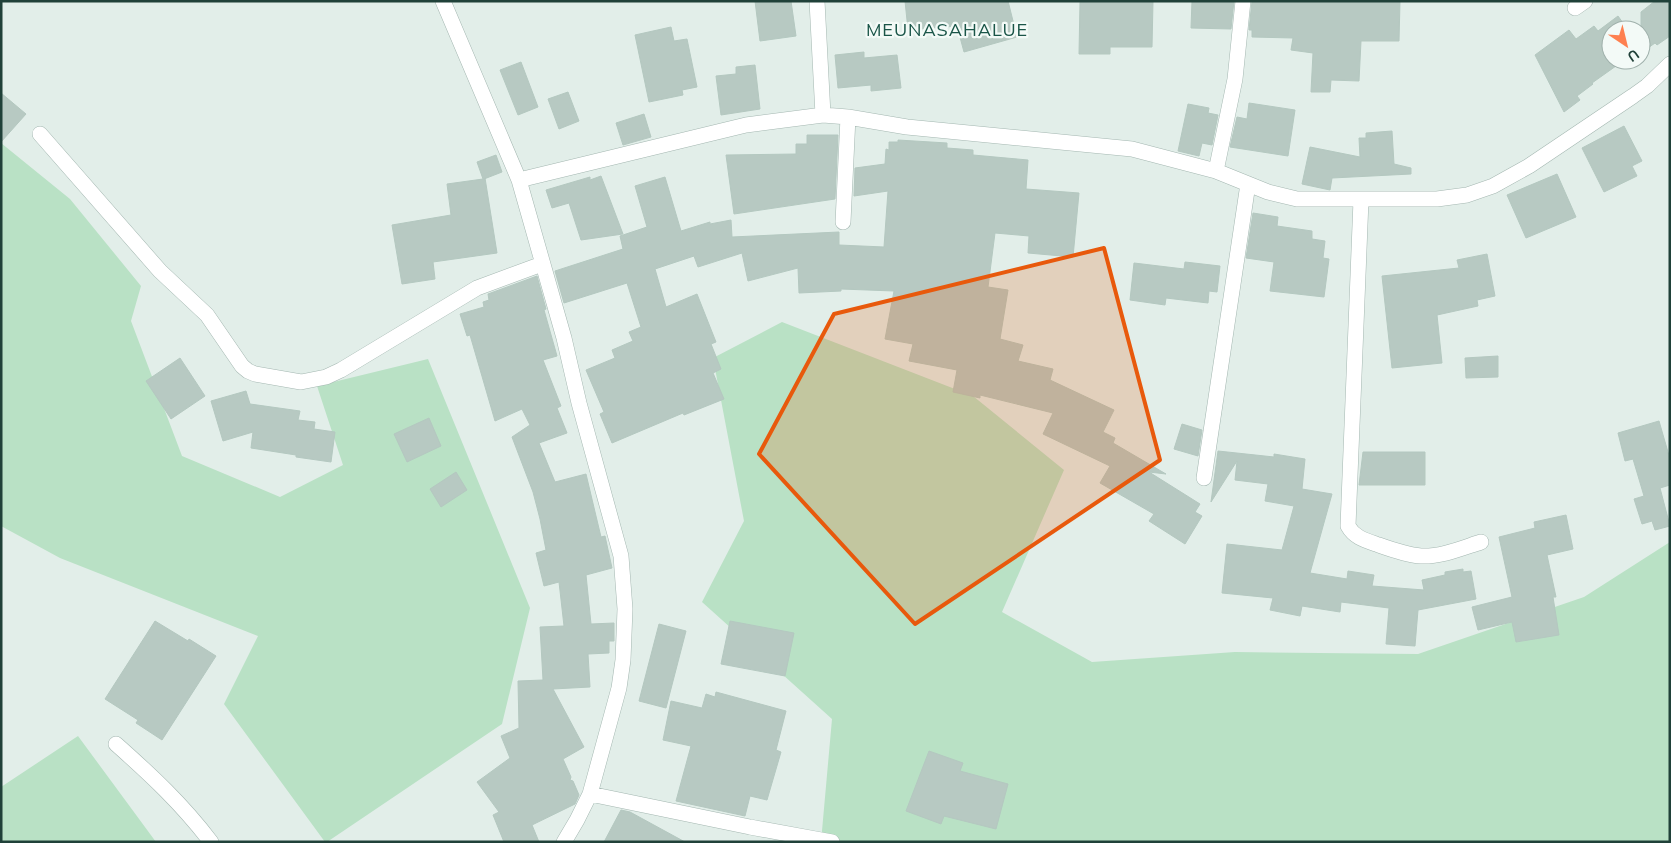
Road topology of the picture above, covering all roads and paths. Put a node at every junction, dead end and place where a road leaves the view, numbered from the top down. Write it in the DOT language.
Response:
graph roads {
  1 [pos="443,1"];
  2 [pos="817,1"];
  3 [pos="1243,1"];
  4 [pos="1670,64"];
  5 [pos="823,115"];
  6 [pos="848,117"];
  7 [pos="40,134"];
  8 [pos="1216,171"];
  9 [pos="519,180"];
  10 [pos="1248,184"];
  11 [pos="1361,200"];
  12 [pos="843,222"];
  13 [pos="542,264"];
  14 [pos="1204,478"];
  15 [pos="1481,542"];
  16 [pos="116,744"];
  17 [pos="590,794"];
  18 [pos="212,842"];
  19 [pos="564,842"];
  20 [pos="832,842"];
  1 -- 9 [label="street"];
  2 -- 5 [label="street"];
  3 -- 8 [label="street"];
  4 -- 11 [label="street"];
  5 -- 6 [label="street"];
  5 -- 9 [label="street"];
  6 -- 8 [label="street"];
  6 -- 12 [label="street"];
  7 -- 13 [label="street"];
  8 -- 10 [label="street"];
  9 -- 13 [label="street"];
  10 -- 11 [label="street"];
  10 -- 14 [label="street"];
  11 -- 15 [label="street"];
  13 -- 17 [label="street"];
  16 -- 18 [label="street"];
  17 -- 19 [label="street"];
  17 -- 20 [label="street"];
}
